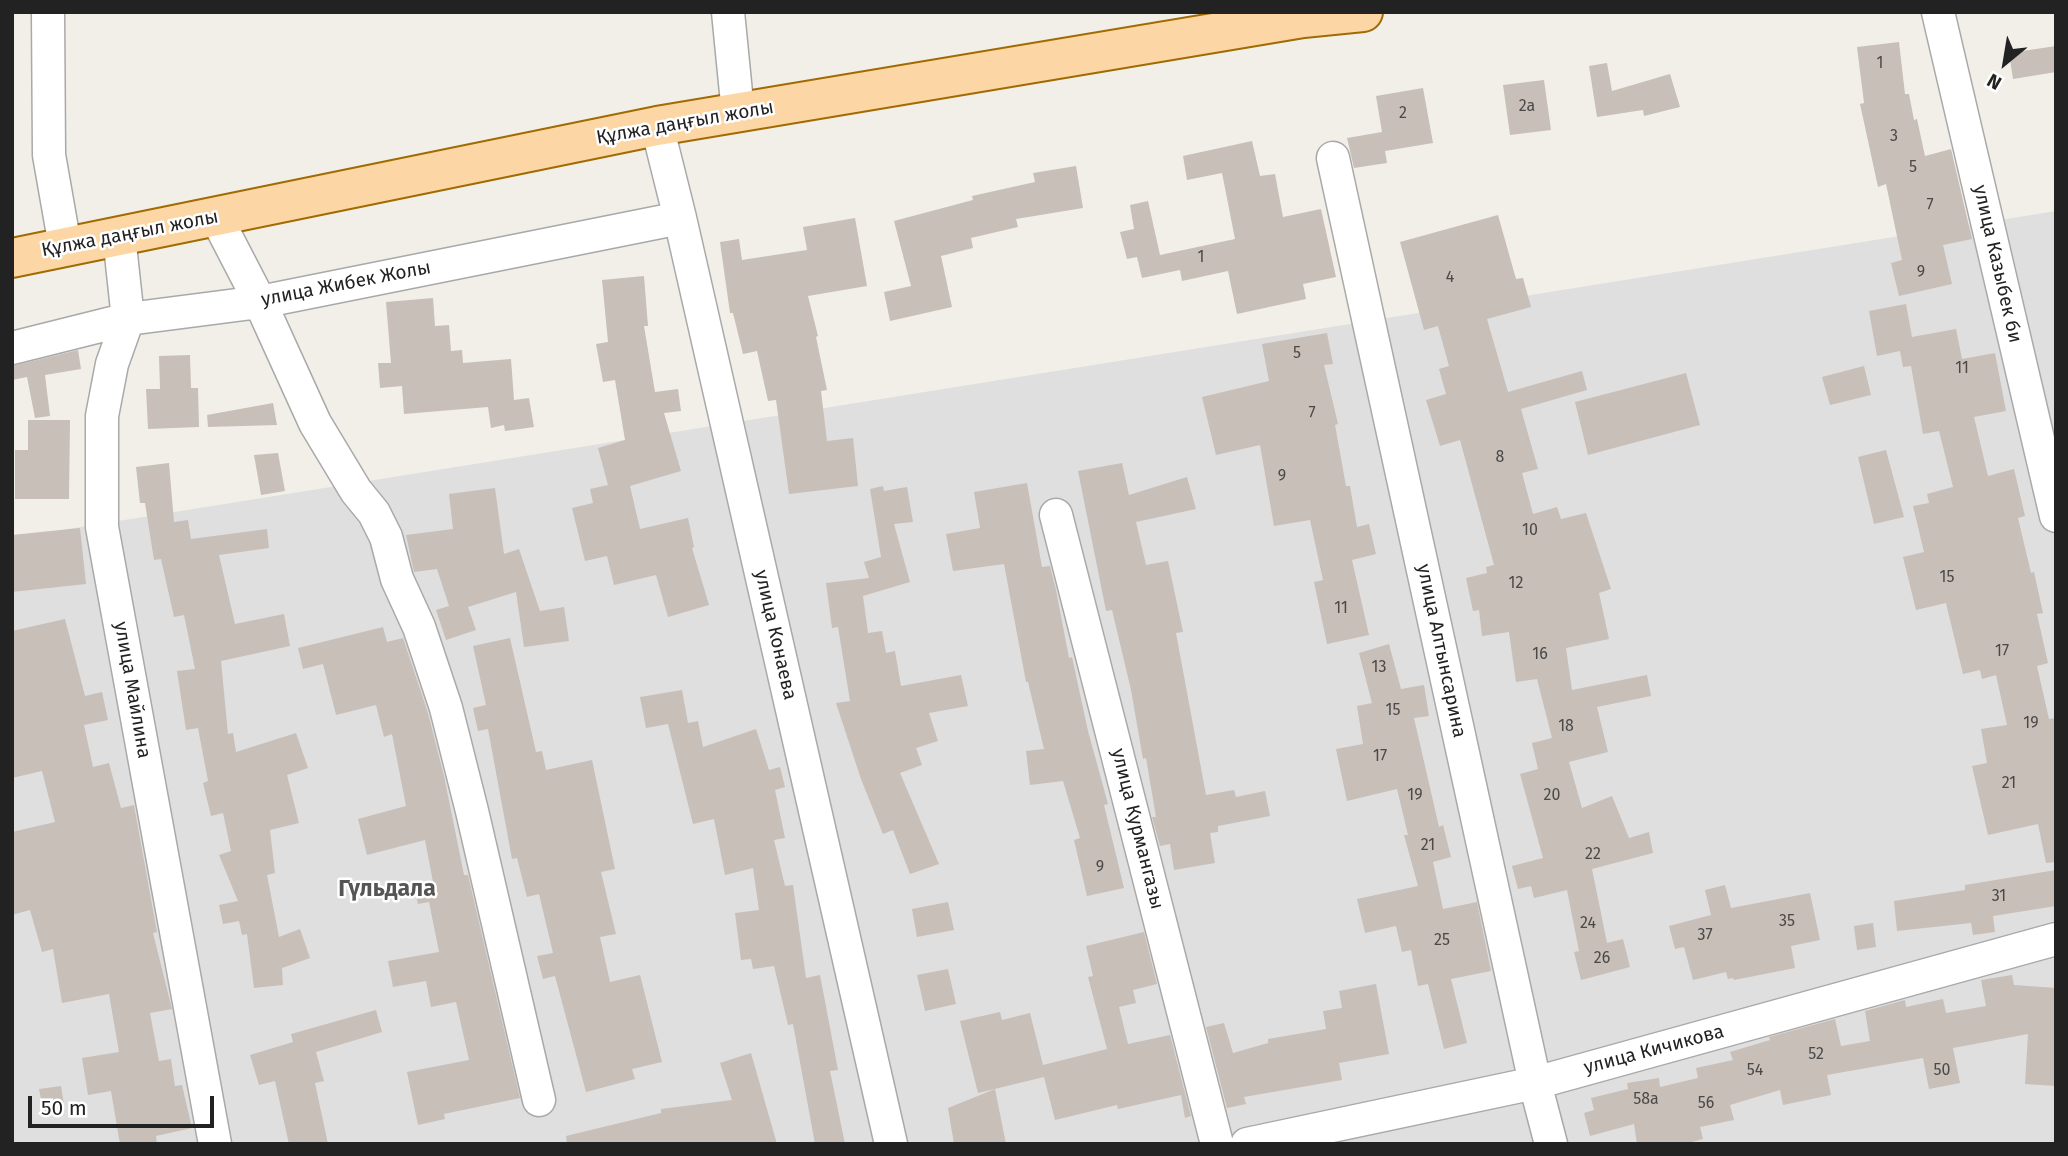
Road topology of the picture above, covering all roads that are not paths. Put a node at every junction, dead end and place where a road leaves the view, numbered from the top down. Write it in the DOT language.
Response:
graph roads {
  1 [pos="48,12"];
  2 [pos="728,12"];
  3 [pos="1363,12"];
  4 [pos="1938,12"];
  5 [pos="738,113"];
  6 [pos="657,126"];
  7 [pos="1333,158"];
  8 [pos="216,217"];
  9 [pos="680,218"];
  10 [pos="119,236"];
  11 [pos="65,246"];
  12 [pos="12,258"];
  13 [pos="260,302"];
  14 [pos="128,318"];
  15 [pos="12,348"];
  16 [pos="1056,515"];
  17 [pos="2056,516"];
  18 [pos="2056,939"];
  19 [pos="1535,1083"];
  20 [pos="539,1100"];
  21 [pos="215,1144"];
  22 [pos="891,1144"];
  23 [pos="1217,1144"];
  24 [pos="1247,1144"];
  25 [pos="1551,1144"];
  1 -- 11 [label="street"];
  2 -- 5 [label="street"];
  3 -- 5 [label="main road, Құлжа даңғыл жолы"];
  4 -- 17 [label="street, улица Казыбек би"];
  5 -- 6 [label="main road, Құлжа даңғыл жолы"];
  6 -- 8 [label="main road, Құлжа даңғыл жолы"];
  6 -- 9 [label="street, улица Конаева"];
  7 -- 19 [label="street, улица Алтынсарина"];
  8 -- 10 [label="main road, Құлжа даңғыл жолы"];
  8 -- 13 [label="street"];
  9 -- 13 [label="street, улица Жибек Жолы"];
  9 -- 22 [label="street, улица Конаева"];
  10 -- 11 [label="main road, Құлжа даңғыл жолы"];
  10 -- 14 [label="street, улица Майлина"];
  11 -- 12 [label="main road, Құлжа даңғыл жолы"];
  13 -- 14 [label="street, улица Жибек Жолы"];
  13 -- 20 [label="street"];
  14 -- 15 [label="street, улица Жибек Жолы"];
  14 -- 21 [label="street, улица Майлина"];
  16 -- 23 [label="street, улица Курмангазы"];
  18 -- 19 [label="street, улица Кичикова"];
  19 -- 24 [label="street, улица Кичикова"];
  19 -- 25 [label="street, улица Алтынсарина"];
}
